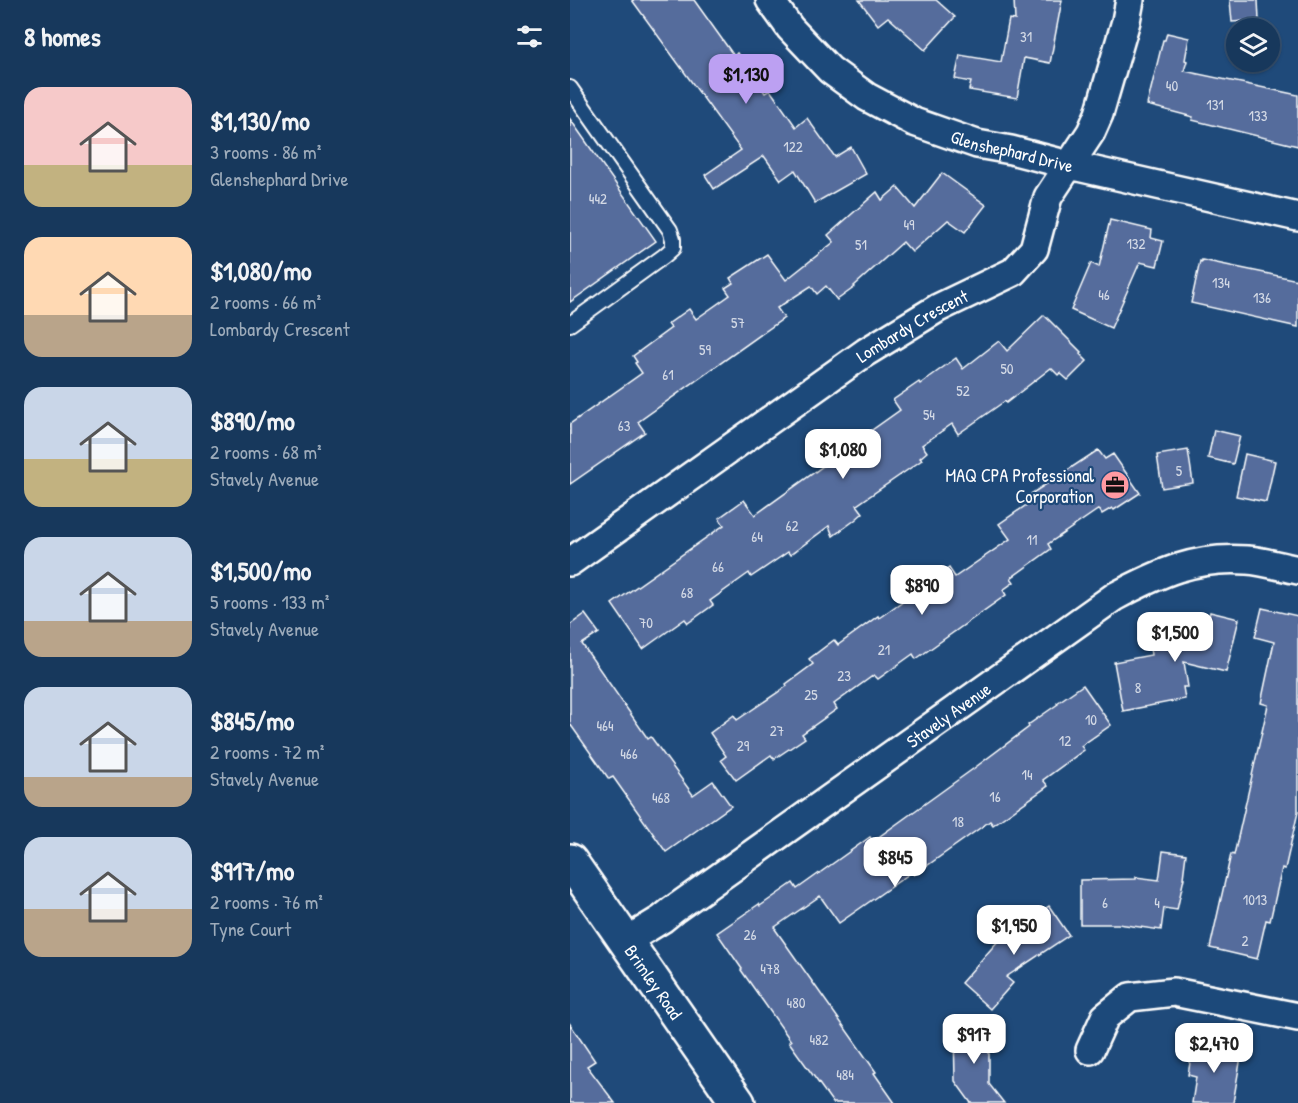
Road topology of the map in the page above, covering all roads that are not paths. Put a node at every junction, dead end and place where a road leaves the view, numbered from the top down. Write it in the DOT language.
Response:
graph roads {
  1 [pos="770,0"];
  2 [pos="1130,0"];
  3 [pos="570,88"];
  4 [pos="1069,165"];
  5 [pos="1298,217"];
  6 [pos="570,324"];
  7 [pos="570,562"];
  8 [pos="1298,570"];
  9 [pos="570,861"];
  10 [pos="626,941"];
  11 [pos="1298,1017"];
  12 [pos="1090,1050"];
  13 [pos="738,1103"];
  1 -- 4 [label="street, Glenshephard Drive"];
  2 -- 4 [label="street, Lombardy Crescent"];
  3 -- 6 [label="lane"];
  4 -- 5 [label="street, Glenshephard Drive"];
  4 -- 7 [label="street, Lombardy Crescent"];
  8 -- 10 [label="street, Stavely Avenue"];
  9 -- 10 [label="main road, Brimley Road"];
  10 -- 13 [label="main road, Brimley Road"];
  11 -- 12 [label="street"];
}
